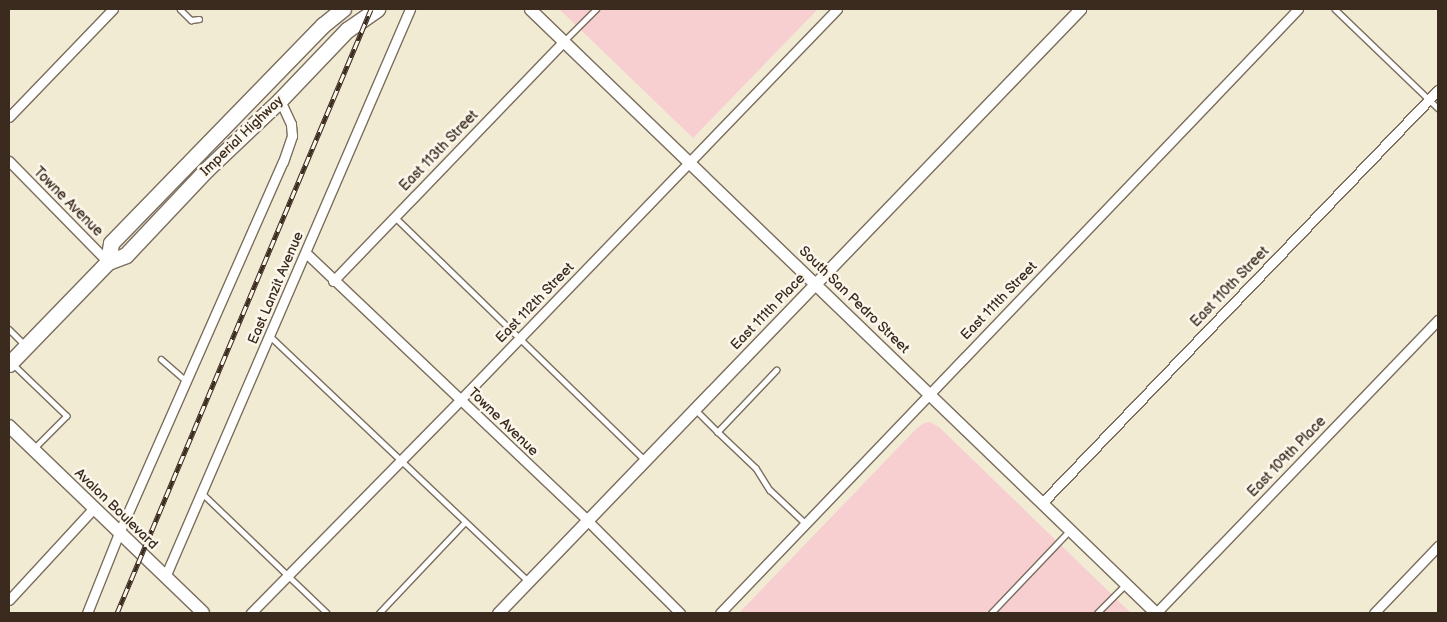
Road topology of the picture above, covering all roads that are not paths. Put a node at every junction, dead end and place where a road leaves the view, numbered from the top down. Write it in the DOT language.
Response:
graph roads {
  1 [pos="113,9"];
  2 [pos="180,9"];
  3 [pos="342,9"];
  4 [pos="377,9"];
  5 [pos="410,9"];
  6 [pos="530,9"];
  7 [pos="587,9"];
  8 [pos="596,9"];
  9 [pos="837,9"];
  10 [pos="1080,9"];
  11 [pos="1298,9"];
  12 [pos="1334,9"];
  13 [pos="592,13"];
  14 [pos="329,18"];
  15 [pos="199,19"];
  16 [pos="564,41"];
  17 [pos="1438,90"];
  18 [pos="280,100"];
  19 [pos="1429,100"];
  20 [pos="1438,108"];
  21 [pos="9,117"];
  22 [pos="9,161"];
  23 [pos="688,163"];
  24 [pos="395,217"];
  25 [pos="306,254"];
  26 [pos="108,262"];
  27 [pos="334,281"];
  28 [pos="816,284"];
  29 [pos="1438,320"];
  30 [pos="9,330"];
  31 [pos="270,336"];
  32 [pos="519,339"];
  33 [pos="27,346"];
  34 [pos="160,359"];
  35 [pos="10,363"];
  36 [pos="777,370"];
  37 [pos="186,380"];
  38 [pos="930,393"];
  39 [pos="460,400"];
  40 [pos="695,409"];
  41 [pos="10,429"];
  42 [pos="718,432"];
  43 [pos="33,450"];
  44 [pos="645,460"];
  45 [pos="401,461"];
  46 [pos="201,492"];
  47 [pos="1042,503"];
  48 [pos="94,508"];
  49 [pos="588,521"];
  50 [pos="465,522"];
  51 [pos="805,523"];
  52 [pos="1070,530"];
  53 [pos="119,533"];
  54 [pos="1438,546"];
  55 [pos="288,576"];
  56 [pos="165,577"];
  57 [pos="528,582"];
  58 [pos="1126,584"];
  59 [pos="9,600"];
  60 [pos="256,612"];
  61 [pos="87,613"];
  62 [pos="203,613"];
  63 [pos="327,613"];
  64 [pos="379,613"];
  65 [pos="498,613"];
  66 [pos="680,613"];
  67 [pos="720,613"];
  68 [pos="991,613"];
  69 [pos="1097,613"];
  70 [pos="1156,613"];
  71 [pos="1374,613"];
  1 -- 21 [label="street"];
  2 -- 15 [label="lane"];
  3 -- 14 [label="main road, Imperial Highway"];
  4 -- 18 [label="main road, Imperial Highway"];
  5 -- 25 [label="street, East Lanzit Avenue"];
  6 -- 16 [label="street, South San Pedro Street"];
  7 -- 13 [label="lane"];
  8 -- 13 [label="lane"];
  9 -- 23 [label="street, East 112th Street"];
  10 -- 28 [label="street, East 111th Place"];
  11 -- 38 [label="street, East 111th Street"];
  12 -- 19 [label="lane"];
  13 -- 16 [label="lane"];
  14 -- 18 [label="main road"];
  14 -- 26 [label="main road, Imperial Highway"];
  16 -- 23 [label="street, South San Pedro Street"];
  16 -- 24 [label="street, East 113th Street"];
  17 -- 19 [label="street, East 110th Street"];
  18 -- 26 [label="main road, Imperial Highway"];
  18 -- 37 [label="street"];
  19 -- 20 [label="lane"];
  19 -- 47 [label="street, East 110th Street"];
  22 -- 26 [label="street, Towne Avenue"];
  23 -- 28 [label="street, South San Pedro Street"];
  23 -- 32 [label="street, East 112th Street"];
  24 -- 27 [label="street, East 113th Street"];
  24 -- 32 [label="lane"];
  25 -- 27 [label="street, Towne Avenue"];
  25 -- 31 [label="street, East Lanzit Avenue"];
  26 -- 33 [label="main road, Imperial Highway"];
  27 -- 39 [label="street, Towne Avenue"];
  28 -- 38 [label="street, South San Pedro Street"];
  28 -- 40 [label="street, East 111th Place"];
  29 -- 70 [label="street, East 109th Place"];
  30 -- 33 [label="lane"];
  31 -- 45 [label="lane"];
  31 -- 46 [label="street, East Lanzit Avenue"];
  32 -- 39 [label="street, East 112th Street"];
  32 -- 44 [label="lane"];
  33 -- 35 [label="main road, Imperial Highway"];
  34 -- 37 [label="lane"];
  35 -- 43 [label="lane"];
  36 -- 42 [label="lane"];
  37 -- 53 [label="street"];
  38 -- 47 [label="street, South San Pedro Street"];
  38 -- 51 [label="street, East 111th Street"];
  39 -- 45 [label="street, East 112th Street"];
  39 -- 49 [label="street, Towne Avenue"];
  40 -- 42 [label="lane"];
  40 -- 44 [label="street, East 111th Place"];
  41 -- 43 [label="main road, Avalon Boulevard"];
  42 -- 51 [label="lane"];
  43 -- 48 [label="main road, Avalon Boulevard"];
  44 -- 49 [label="street, East 111th Place"];
  45 -- 50 [label="lane"];
  45 -- 55 [label="street, East 112th Street"];
  46 -- 55 [label="lane"];
  46 -- 56 [label="street, East Lanzit Avenue"];
  47 -- 52 [label="street, South San Pedro Street"];
  48 -- 53 [label="main road, Avalon Boulevard"];
  48 -- 59 [label="street"];
  49 -- 57 [label="street, East 111th Place"];
  49 -- 66 [label="street, Towne Avenue"];
  50 -- 57 [label="lane"];
  50 -- 64 [label="lane"];
  51 -- 67 [label="street, East 111th Street"];
  52 -- 58 [label="street, South San Pedro Street"];
  52 -- 68 [label="lane"];
  53 -- 56 [label="main road, Avalon Boulevard"];
  53 -- 61 [label="street"];
  54 -- 71 [label="street"];
  55 -- 60 [label="street, East 112th Street"];
  55 -- 63 [label="lane"];
  56 -- 62 [label="main road, Avalon Boulevard"];
  57 -- 65 [label="street, East 111th Place"];
  58 -- 69 [label="lane"];
  58 -- 70 [label="street, South San Pedro Street"];
}
